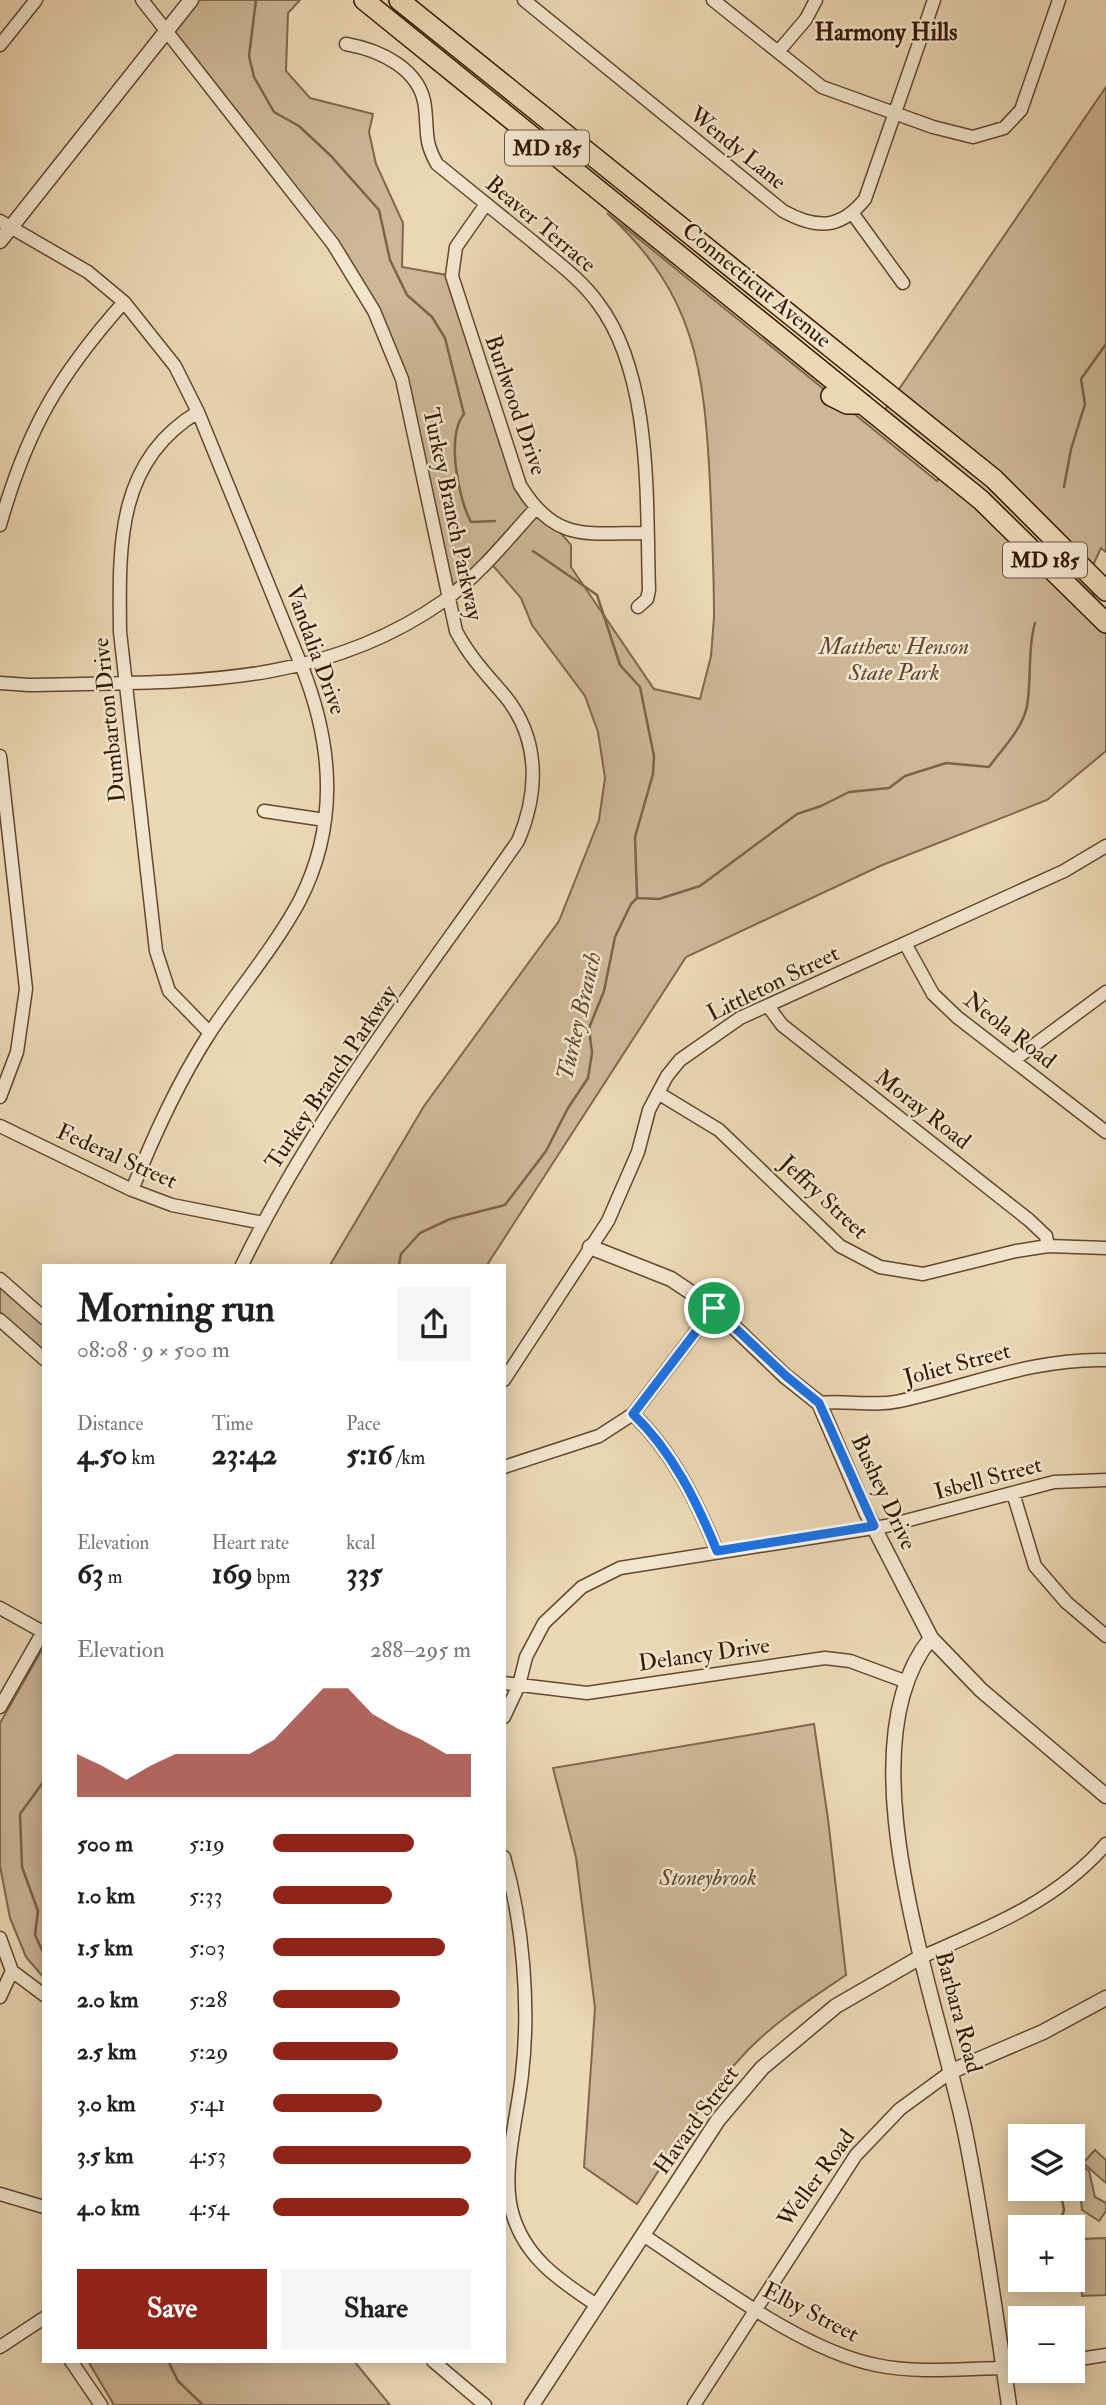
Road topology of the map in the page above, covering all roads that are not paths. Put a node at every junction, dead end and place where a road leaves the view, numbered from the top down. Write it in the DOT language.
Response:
graph roads {
  1 [pos="36,0"];
  2 [pos="142,0"];
  3 [pos="191,0"];
  4 [pos="364,0"];
  5 [pos="399,0"];
  6 [pos="524,0"];
  7 [pos="713,0"];
  8 [pos="816,0"];
  9 [pos="934,0"];
  10 [pos="1059,0"];
  11 [pos="166,31"];
  12 [pos="346,44"];
  13 [pos="0,45"];
  14 [pos="778,52"];
  15 [pos="895,113"];
  16 [pos="486,204"];
  17 [pos="853,214"];
  18 [pos="5,224"];
  19 [pos="0,241"];
  20 [pos="903,283"];
  21 [pos="124,302"];
  22 [pos="808,332"];
  23 [pos="795,348"];
  24 [pos="831,396"];
  25 [pos="871,409"];
  26 [pos="198,412"];
  27 [pos="535,509"];
  28 [pos="0,525"];
  29 [pos="647,533"];
  30 [pos="1106,591"];
  31 [pos="447,598"];
  32 [pos="638,607"];
  33 [pos="1106,623"];
  34 [pos="302,667"];
  35 [pos="0,683"];
  36 [pos="125,683"];
  37 [pos="0,756"];
  38 [pos="264,811"];
  39 [pos="326,820"];
  40 [pos="1106,846"];
  41 [pos="906,945"];
  42 [pos="1106,992"];
  43 [pos="768,1006"];
  44 [pos="210,1032"];
  45 [pos="1014,1060"];
  46 [pos="658,1093"];
  47 [pos="0,1097"];
  48 [pos="0,1126"];
  49 [pos="1106,1132"];
  50 [pos="132,1190"];
  51 [pos="262,1223"];
  52 [pos="590,1247"];
  53 [pos="1048,1247"];
  54 [pos="1106,1248"];
  55 [pos="242,1264"];
  56 [pos="0,1279"];
  57 [pos="714,1308"];
  58 [pos="42,1316"];
  59 [pos="0,1320"];
  60 [pos="42,1357"];
  61 [pos="1106,1360"];
  62 [pos="506,1377"];
  63 [pos="819,1403"];
  64 [pos="633,1414"];
  65 [pos="506,1466"];
  66 [pos="1106,1480"];
  67 [pos="1013,1493"];
  68 [pos="874,1526"];
  69 [pos="717,1551"];
  70 [pos="0,1608"];
  71 [pos="42,1630"];
  72 [pos="42,1633"];
  73 [pos="1106,1636"];
  74 [pos="932,1638"];
  75 [pos="907,1682"];
  76 [pos="506,1684"];
  77 [pos="519,1685"];
  78 [pos="0,1707"];
  79 [pos="506,1713"];
  80 [pos="1106,1796"];
  81 [pos="1106,1844"];
  82 [pos="506,1869"];
  83 [pos="0,1938"];
  84 [pos="919,1958"];
  85 [pos="12,1971"];
  86 [pos="42,1994"];
  87 [pos="0,1997"];
  88 [pos="1106,1998"];
  89 [pos="952,2071"];
  90 [pos="0,2194"];
  91 [pos="42,2206"];
  92 [pos="643,2235"];
  93 [pos="595,2304"];
  94 [pos="755,2308"];
  95 [pos="42,2319"];
  96 [pos="0,2347"];
  97 [pos="1106,2355"];
  98 [pos="1085,2358"];
  99 [pos="72,2363"];
  100 [pos="435,2363"];
  101 [pos="1003,2368"];
  102 [pos="1008,2368"];
  103 [pos="101,2405"];
  104 [pos="485,2405"];
  105 [pos="532,2405"];
  106 [pos="695,2405"];
  107 [pos="1009,2405"];
  1 -- 13 [label="street"];
  2 -- 11 [label="street, Turkey Branch Parkway"];
  3 -- 11 [label="street"];
  4 -- 23 [label="main road, Connecticut Avenue / MD 185"];
  5 -- 22 [label="main road, Connecticut Avenue / MD 185"];
  6 -- 17 [label="street, Wendy Lane"];
  7 -- 14 [label="street"];
  8 -- 14 [label="street"];
  9 -- 15 [label="street"];
  10 -- 15 [label="street"];
  11 -- 18 [label="street"];
  11 -- 31 [label="street, Turkey Branch Parkway"];
  12 -- 16 [label="street, Beaver Terrace"];
  14 -- 15 [label="street"];
  15 -- 17 [label="street"];
  16 -- 27 [label="street, Burlwood Drive"];
  16 -- 29 [label="street, Beaver Terrace"];
  17 -- 20 [label="street"];
  18 -- 19 [label="street"];
  18 -- 21 [label="street, Vandalia Drive"];
  21 -- 26 [label="street, Vandalia Drive"];
  21 -- 28 [label="street"];
  22 -- 23 [label="main road"];
  22 -- 30 [label="main road, Connecticut Avenue / MD 185"];
  23 -- 25 [label="main road, Connecticut Avenue / MD 185"];
  24 -- 25 [label="main road"];
  25 -- 33 [label="main road, Connecticut Avenue / MD 185"];
  26 -- 34 [label="street, Vandalia Drive"];
  26 -- 36 [label="street, Dumbarton Drive"];
  27 -- 29 [label="street, Burlwood Drive"];
  27 -- 31 [label="street"];
  29 -- 32 [label="street, Beaver Terrace"];
  31 -- 34 [label="street"];
  31 -- 51 [label="street, Turkey Branch Parkway"];
  34 -- 36 [label="street"];
  34 -- 39 [label="street, Vandalia Drive"];
  35 -- 36 [label="street"];
  36 -- 44 [label="street, Dumbarton Drive"];
  37 -- 47 [label="street"];
  38 -- 39 [label="street"];
  39 -- 44 [label="street, Vandalia Drive"];
  40 -- 41 [label="street, Littleton Street"];
  41 -- 43 [label="street, Littleton Street"];
  41 -- 45 [label="street, Neola Road"];
  42 -- 45 [label="street"];
  43 -- 46 [label="street, Littleton Street"];
  43 -- 53 [label="street, Moray Road"];
  44 -- 50 [label="street, Vandalia Drive"];
  45 -- 49 [label="street, Neola Road"];
  46 -- 52 [label="street, Littleton Street"];
  46 -- 53 [label="street, Jeffry Street"];
  48 -- 50 [label="street, Federal Street"];
  50 -- 51 [label="street, Federal Street"];
  51 -- 55 [label="street, Turkey Branch Parkway"];
  52 -- 57 [label="street, Bushey Drive"];
  52 -- 62 [label="street, Littleton Street"];
  53 -- 54 [label="street, Jeffry Street"];
  56 -- 58 [label="street"];
  57 -- 63 [label="street, Bushey Drive"];
  57 -- 64 [label="street"];
  59 -- 60 [label="street"];
  61 -- 63 [label="street, Joliet Street"];
  63 -- 68 [label="street, Bushey Drive"];
  64 -- 65 [label="street"];
  64 -- 69 [label="street"];
  66 -- 67 [label="street, Isbell Street"];
  67 -- 68 [label="street, Isbell Street"];
  67 -- 73 [label="street"];
  68 -- 69 [label="street, Isbell Street"];
  68 -- 74 [label="street, Bushey Drive"];
  69 -- 77 [label="street, Isbell Street"];
  70 -- 71 [label="street"];
  72 -- 78 [label="street"];
  74 -- 75 [label="street, Barbara Road"];
  74 -- 80 [label="street, Bushey Drive"];
  75 -- 77 [label="street, Delancy Drive"];
  75 -- 84 [label="street, Barbara Road"];
  76 -- 77 [label="street, Delancy Drive"];
  77 -- 79 [label="street, Isbell Street"];
  81 -- 84 [label="street, Havard Street"];
  82 -- 93 [label="street"];
  83 -- 85 [label="street"];
  84 -- 89 [label="street, Barbara Road"];
  84 -- 92 [label="street, Havard Street"];
  85 -- 86 [label="street"];
  85 -- 87 [label="street"];
  88 -- 89 [label="street, Weller Road"];
  89 -- 94 [label="street, Weller Road"];
  89 -- 101 [label="street, Barbara Road"];
  90 -- 91 [label="street"];
  92 -- 93 [label="street, Havard Street"];
  92 -- 94 [label="street, Elby Street"];
  93 -- 105 [label="street, Havard Street"];
  94 -- 101 [label="street, Elby Street"];
  94 -- 106 [label="street, Weller Road"];
  95 -- 96 [label="street"];
  97 -- 98 [label="street"];
  99 -- 103 [label="street"];
  100 -- 104 [label="street"];
  101 -- 102 [label="street, Elby Street"];
  101 -- 107 [label="street, Barbara Road"];
}
